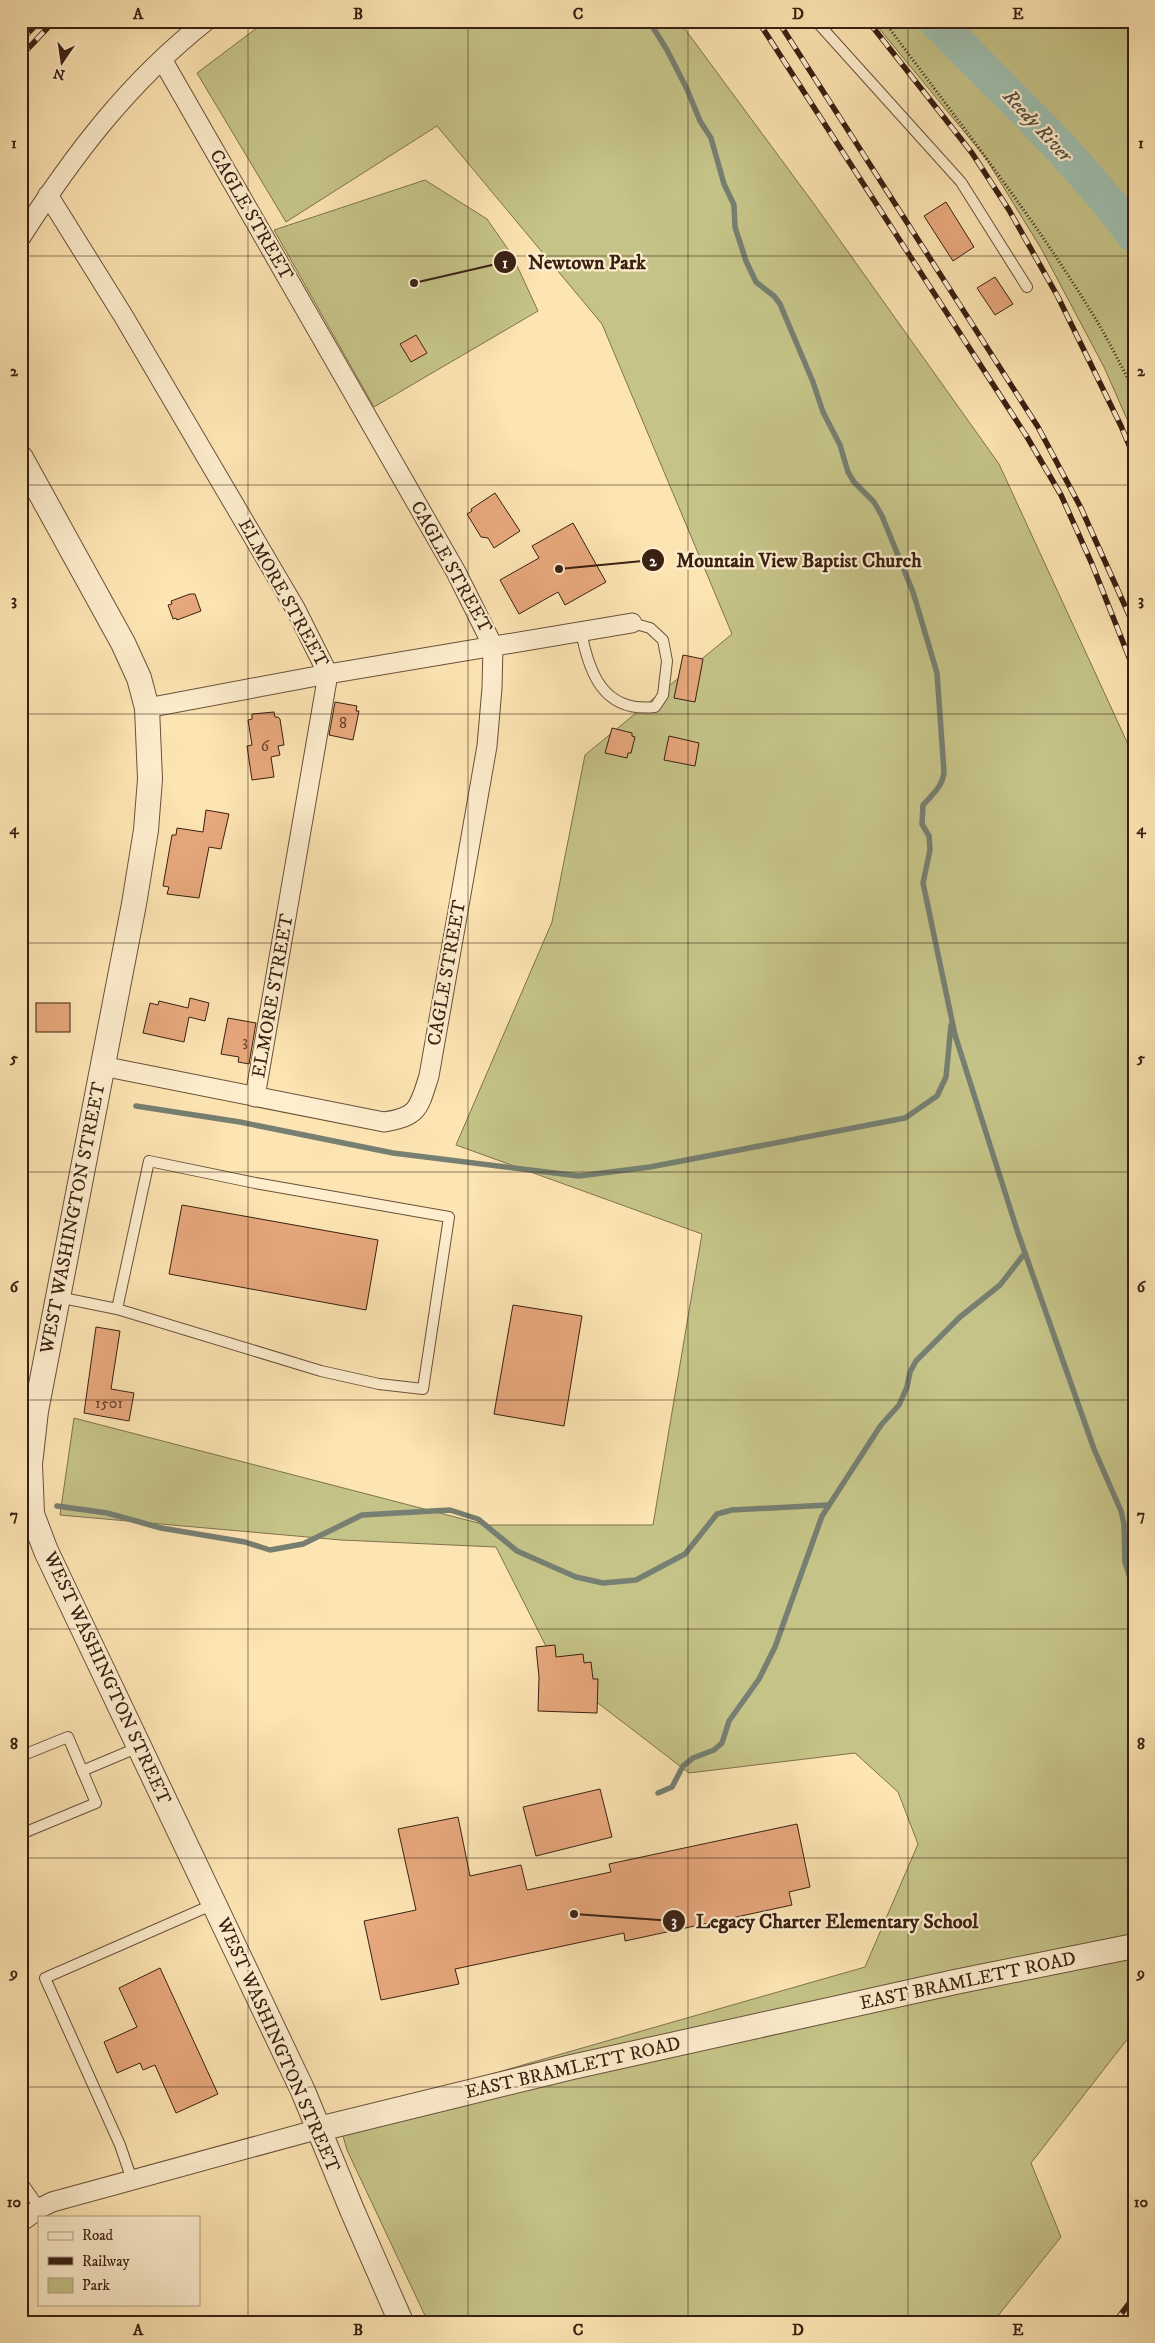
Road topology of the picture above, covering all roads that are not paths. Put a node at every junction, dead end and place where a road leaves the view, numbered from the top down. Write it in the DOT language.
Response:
graph roads {
  1 [pos="206,21"];
  2 [pos="816,21"];
  3 [pos="163,61"];
  4 [pos="48,195"];
  5 [pos="21,237"];
  6 [pos="1027,287"];
  7 [pos="21,458"];
  8 [pos="632,623"];
  9 [pos="581,631"];
  10 [pos="493,646"];
  11 [pos="328,674"];
  12 [pos="148,708"];
  13 [pos="102,1066"];
  14 [pos="256,1097"];
  15 [pos="57,1296"];
  16 [pos="117,1308"];
  17 [pos="140,1746"];
  18 [pos="21,1756"];
  19 [pos="82,1771"];
  20 [pos="21,1834"];
  21 [pos="214,1904"];
  22 [pos="1134,1946"];
  23 [pos="318,2130"];
  24 [pos="132,2180"];
  25 [pos="21,2181"];
  26 [pos="40,2208"];
  27 [pos="21,2222"];
  28 [pos="402,2322"];
  1 -- 3 [label="street"];
  2 -- 6 [label="lane"];
  3 -- 4 [label="street"];
  3 -- 10 [label="street, CAGLE STREET"];
  4 -- 5 [label="street"];
  4 -- 11 [label="street, ELMORE STREET"];
  7 -- 12 [label="street, WEST WASHINGTON STREET"];
  8 -- 9 [label="street"];
  8 -- 9 [label="lane"];
  9 -- 10 [label="street"];
  10 -- 11 [label="street"];
  10 -- 14 [label="street, CAGLE STREET"];
  11 -- 12 [label="street"];
  11 -- 14 [label="street, ELMORE STREET"];
  12 -- 13 [label="street, WEST WASHINGTON STREET"];
  13 -- 14 [label="street"];
  13 -- 15 [label="street, WEST WASHINGTON STREET"];
  15 -- 16 [label="lane"];
  15 -- 17 [label="street, WEST WASHINGTON STREET"];
  16 -- 16 [label="lane"];
  17 -- 19 [label="lane"];
  17 -- 21 [label="street, WEST WASHINGTON STREET"];
  18 -- 19 [label="lane"];
  19 -- 20 [label="lane"];
  21 -- 23 [label="street, WEST WASHINGTON STREET"];
  21 -- 24 [label="lane"];
  22 -- 23 [label="street, EAST BRAMLETT ROAD"];
  23 -- 24 [label="street, EAST BRAMLETT ROAD"];
  23 -- 28 [label="street, WEST WASHINGTON STREET"];
  24 -- 26 [label="street, EAST BRAMLETT ROAD"];
  25 -- 26 [label="lane"];
  26 -- 27 [label="street, EAST BRAMLETT ROAD"];
}
